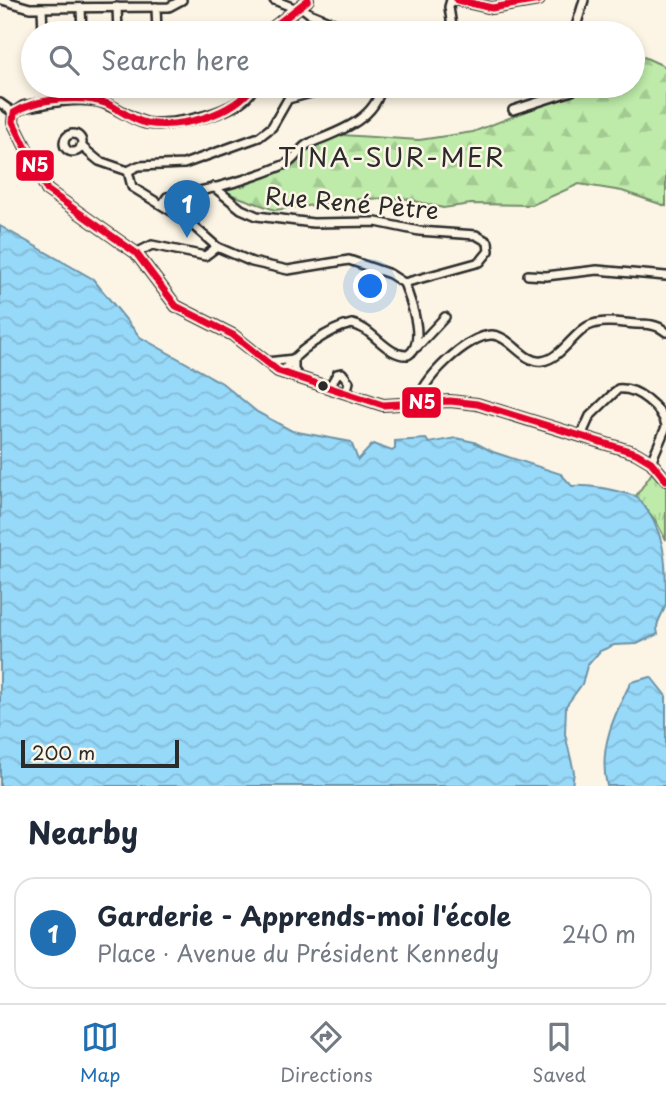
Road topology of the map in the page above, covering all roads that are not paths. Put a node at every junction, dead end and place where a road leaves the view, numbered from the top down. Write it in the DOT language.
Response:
graph roads {
  1 [pos="2,0"];
  2 [pos="182,0"];
  3 [pos="274,0"];
  4 [pos="454,0"];
  5 [pos="538,0"];
  6 [pos="584,0"];
  7 [pos="302,5"];
  8 [pos="117,7"];
  9 [pos="156,7"];
  10 [pos="42,8"];
  11 [pos="81,8"];
  12 [pos="43,21"];
  13 [pos="82,21"];
  14 [pos="118,21"];
  15 [pos="157,21"];
  16 [pos="281,21"];
  17 [pos="328,21"];
  18 [pos="451,21"];
  19 [pos="578,21"];
  20 [pos="245,98"];
  21 [pos="292,98"];
  22 [pos="380,98"];
  23 [pos="550,98"];
  24 [pos="0,103"];
  25 [pos="513,110"];
  26 [pos="14,113"];
  27 [pos="81,146"];
  28 [pos="128,171"];
  29 [pos="214,187"];
  30 [pos="162,205"];
  31 [pos="217,247"];
  32 [pos="136,253"];
  33 [pos="528,275"];
  34 [pos="666,276"];
  35 [pos="404,283"];
  36 [pos="445,317"];
  37 [pos="666,332"];
  38 [pos="417,347"];
  39 [pos="294,359"];
  40 [pos="267,362"];
  41 [pos="283,372"];
  42 [pos="301,378"];
  43 [pos="329,388"];
  44 [pos="345,393"];
  45 [pos="418,404"];
  46 [pos="666,426"];
  47 [pos="581,436"];
  48 [pos="651,462"];
  49 [pos="666,480"];
  1 -- 10 [label="street"];
  2 -- 9 [label="street"];
  3 -- 7 [label="street"];
  4 -- 5 [label="main road"];
  4 -- 18 [label="street"];
  6 -- 19 [label="street"];
  7 -- 16 [label="main road"];
  7 -- 17 [label="street"];
  8 -- 9 [label="street"];
  8 -- 11 [label="street"];
  8 -- 14 [label="street"];
  9 -- 15 [label="street"];
  10 -- 11 [label="street"];
  10 -- 12 [label="street"];
  11 -- 13 [label="street"];
  20 -- 26 [label="main road"];
  21 -- 28 [label="street"];
  22 -- 29 [label="street"];
  23 -- 25 [label="street"];
  24 -- 26 [label="street"];
  26 -- 32 [label="main road"];
  27 -- 28 [label="street"];
  28 -- 30 [label="street"];
  29 -- 30 [label="street"];
  29 -- 35 [label="street, Rue René Pètre"];
  30 -- 31 [label="street"];
  31 -- 32 [label="street"];
  31 -- 35 [label="street"];
  32 -- 40 [label="main road"];
  33 -- 34 [label="street"];
  35 -- 38 [label="street"];
  36 -- 38 [label="street"];
  37 -- 45 [label="street"];
  38 -- 39 [label="street"];
  39 -- 40 [label="street"];
  39 -- 41 [label="street"];
  39 -- 42 [label="street"];
  40 -- 41 [label="main road"];
  41 -- 42 [label="main road"];
  42 -- 43 [label="main road"];
  43 -- 44 [label="main road"];
  43 -- 44 [label="street"];
  44 -- 45 [label="main road"];
  45 -- 47 [label="main road"];
  46 -- 47 [label="street"];
  46 -- 48 [label="street"];
  47 -- 48 [label="main road"];
  48 -- 49 [label="main road"];
}
